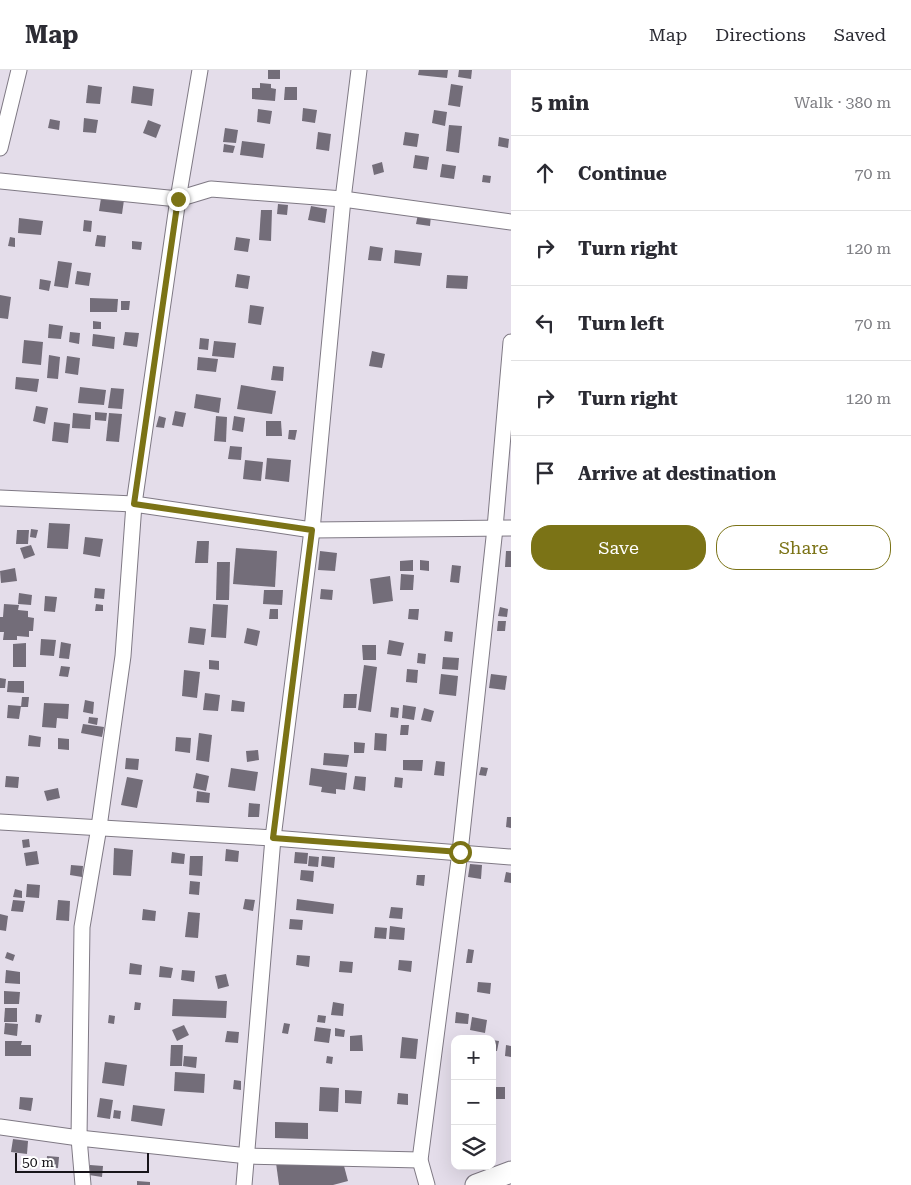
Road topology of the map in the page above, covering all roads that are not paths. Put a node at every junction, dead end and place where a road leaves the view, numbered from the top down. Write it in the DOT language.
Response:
graph roads {
  1 [pos="19,70"];
  2 [pos="200,70"];
  3 [pos="359,70"];
  4 [pos="0,148"];
  5 [pos="0,181"];
  6 [pos="178,199"];
  7 [pos="343,199"];
  8 [pos="511,222"];
  9 [pos="511,342"];
  10 [pos="0,498"];
  11 [pos="134,504"];
  12 [pos="495,528"];
  13 [pos="511,528"];
  14 [pos="312,530"];
  15 [pos="0,822"];
  16 [pos="99,827"];
  17 [pos="273,838"];
  18 [pos="460,852"];
  19 [pos="511,857"];
  20 [pos="0,1127"];
  21 [pos="79,1138"];
  22 [pos="248,1156"];
  23 [pos="420,1160"];
  24 [pos="511,1172"];
  25 [pos="83,1185"];
  26 [pos="244,1185"];
  27 [pos="426,1185"];
  28 [pos="476,1185"];
  1 -- 4 [label="street"];
  2 -- 6 [label="street"];
  3 -- 7 [label="street"];
  5 -- 6 [label="street"];
  6 -- 7 [label="street"];
  6 -- 11 [label="street"];
  7 -- 8 [label="street"];
  7 -- 14 [label="street"];
  9 -- 12 [label="street"];
  10 -- 11 [label="street"];
  11 -- 14 [label="street"];
  11 -- 16 [label="street"];
  12 -- 13 [label="street"];
  12 -- 14 [label="street"];
  12 -- 18 [label="street"];
  14 -- 17 [label="street"];
  15 -- 16 [label="street"];
  16 -- 17 [label="street"];
  16 -- 21 [label="street"];
  17 -- 18 [label="street"];
  17 -- 22 [label="street"];
  18 -- 19 [label="street"];
  18 -- 23 [label="street"];
  20 -- 21 [label="street"];
  21 -- 22 [label="street"];
  21 -- 25 [label="street"];
  22 -- 23 [label="street"];
  22 -- 26 [label="street"];
  23 -- 27 [label="street"];
  24 -- 28 [label="main road"];
}
